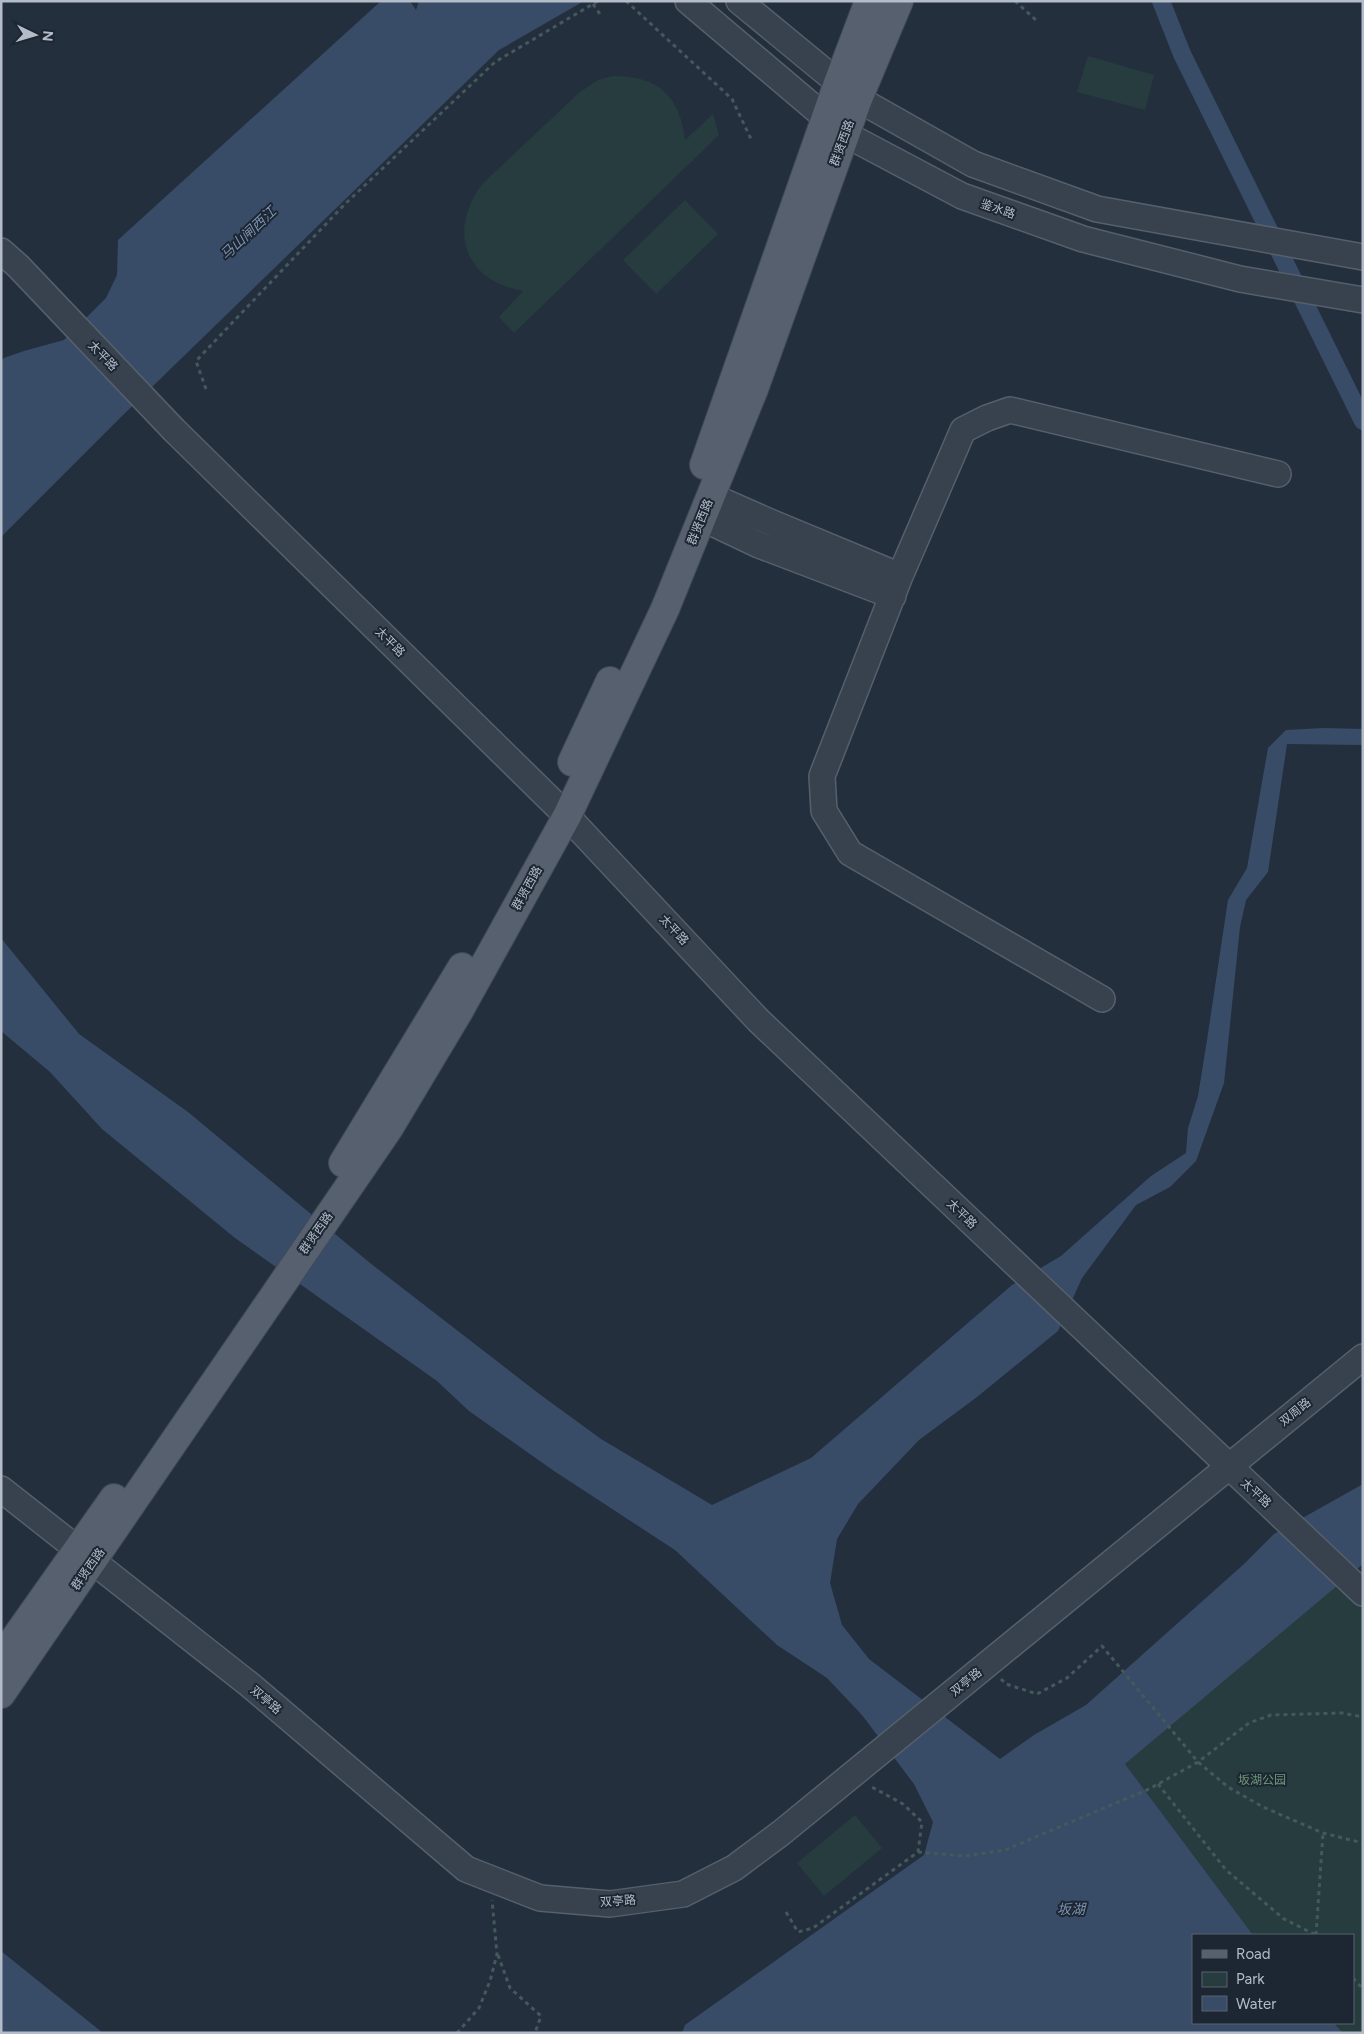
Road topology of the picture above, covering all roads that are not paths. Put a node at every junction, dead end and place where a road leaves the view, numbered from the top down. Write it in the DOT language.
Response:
graph roads {
  1 [pos="688,1"];
  2 [pos="739,1"];
  3 [pos="869,1"];
  4 [pos="899,1"];
  5 [pos="848,91"];
  6 [pos="835,126"];
  7 [pos="1363,257"];
  8 [pos="10,258"];
  9 [pos="1363,300"];
  10 [pos="1278,474"];
  11 [pos="706,507"];
  12 [pos="896,586"];
  13 [pos="560,810"];
  14 [pos="1102,999"];
  15 [pos="1363,1357"];
  16 [pos="1227,1466"];
  17 [pos="1,1489"];
  18 [pos="86,1555"];
  19 [pos="1358,1588"];
  20 [pos="1,1658"];
  21 [pos="1,1694"];
  1 -- 6 [label="street, 鉴水路"];
  2 -- 5 [label="street"];
  3 -- 5 [label="main road, 群贤西路"];
  4 -- 5 [label="main road, 群贤西路"];
  5 -- 6 [label="main road, 群贤西路"];
  5 -- 7 [label="street"];
  6 -- 9 [label="street, 鉴水路"];
  6 -- 11 [label="main road, 群贤西路"];
  6 -- 13 [label="main road, 群贤西路"];
  8 -- 13 [label="street, 太平路"];
  10 -- 12 [label="street"];
  11 -- 12 [label="street"];
  11 -- 13 [label="main road, 群贤西路"];
  12 -- 14 [label="street"];
  13 -- 16 [label="street, 太平路"];
  13 -- 18 [label="main road, 群贤西路"];
  15 -- 16 [label="street, 双周路"];
  16 -- 18 [label="street, 双亭路"];
  16 -- 19 [label="street, 太平路"];
  17 -- 18 [label="street, 双亭路"];
  18 -- 20 [label="main road, 群贤西路"];
  18 -- 21 [label="main road, 群贤西路"];
}
